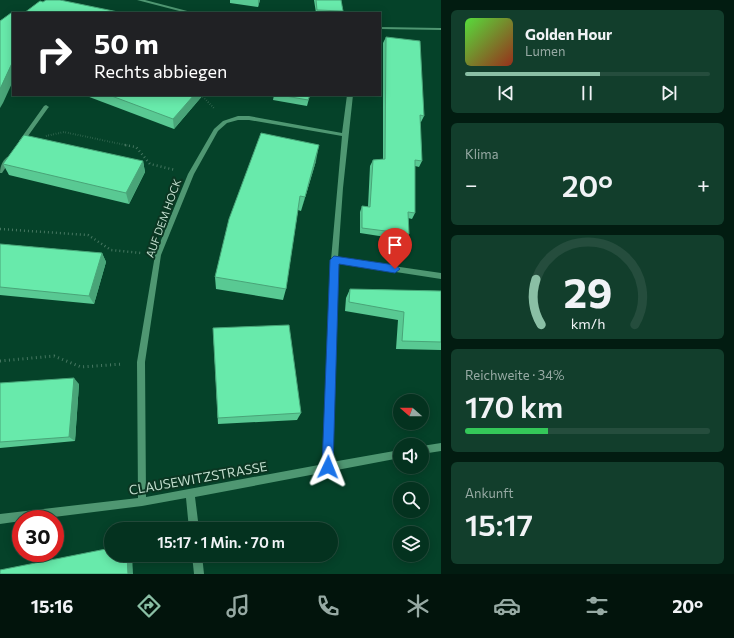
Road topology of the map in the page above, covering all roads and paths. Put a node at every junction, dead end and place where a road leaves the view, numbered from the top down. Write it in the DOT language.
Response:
graph roads {
  1 [pos="139,0"];
  2 [pos="189,12"];
  3 [pos="381,28"];
  4 [pos="441,29"];
  5 [pos="350,96"];
  6 [pos="46,107"];
  7 [pos="28,132"];
  8 [pos="345,135"];
  9 [pos="16,149"];
  10 [pos="12,154"];
  11 [pos="0,171"];
  12 [pos="191,174"];
  13 [pos="0,229"];
  14 [pos="158,255"];
  15 [pos="334,260"];
  16 [pos="441,276"];
  17 [pos="0,361"];
  18 [pos="141,362"];
  19 [pos="441,447"];
  20 [pos="429,449"];
  21 [pos="393,455"];
  22 [pos="328,467"];
  23 [pos="190,493"];
  24 [pos="142,502"];
  25 [pos="0,520"];
  26 [pos="193,522"];
  27 [pos="198,562"];
  28 [pos="199,574"];
  1 -- 2 [label="street"];
  3 -- 4 [label="street"];
  5 -- 8 [label="street"];
  6 -- 7 [label="street"];
  7 -- 9 [label="street"];
  7 -- 12 [label="path"];
  8 -- 12 [label="street, AUF DEM HOCK"];
  8 -- 15 [label="street"];
  10 -- 11 [label="street"];
  12 -- 14 [label="street, AUF DEM HOCK"];
  13 -- 14 [label="path"];
  14 -- 18 [label="street, AUF DEM HOCK"];
  15 -- 16 [label="street"];
  15 -- 22 [label="street"];
  17 -- 18 [label="path"];
  18 -- 24 [label="street, AUF DEM HOCK"];
  19 -- 20 [label="street"];
  21 -- 22 [label="street, CLAUSEWITZSTRASSE"];
  22 -- 23 [label="street, CLAUSEWITZSTRASSE"];
  23 -- 24 [label="street, CLAUSEWITZSTRASSE"];
  23 -- 26 [label="street"];
  24 -- 25 [label="street, CLAUSEWITZSTRASSE"];
  27 -- 28 [label="street"];
}
